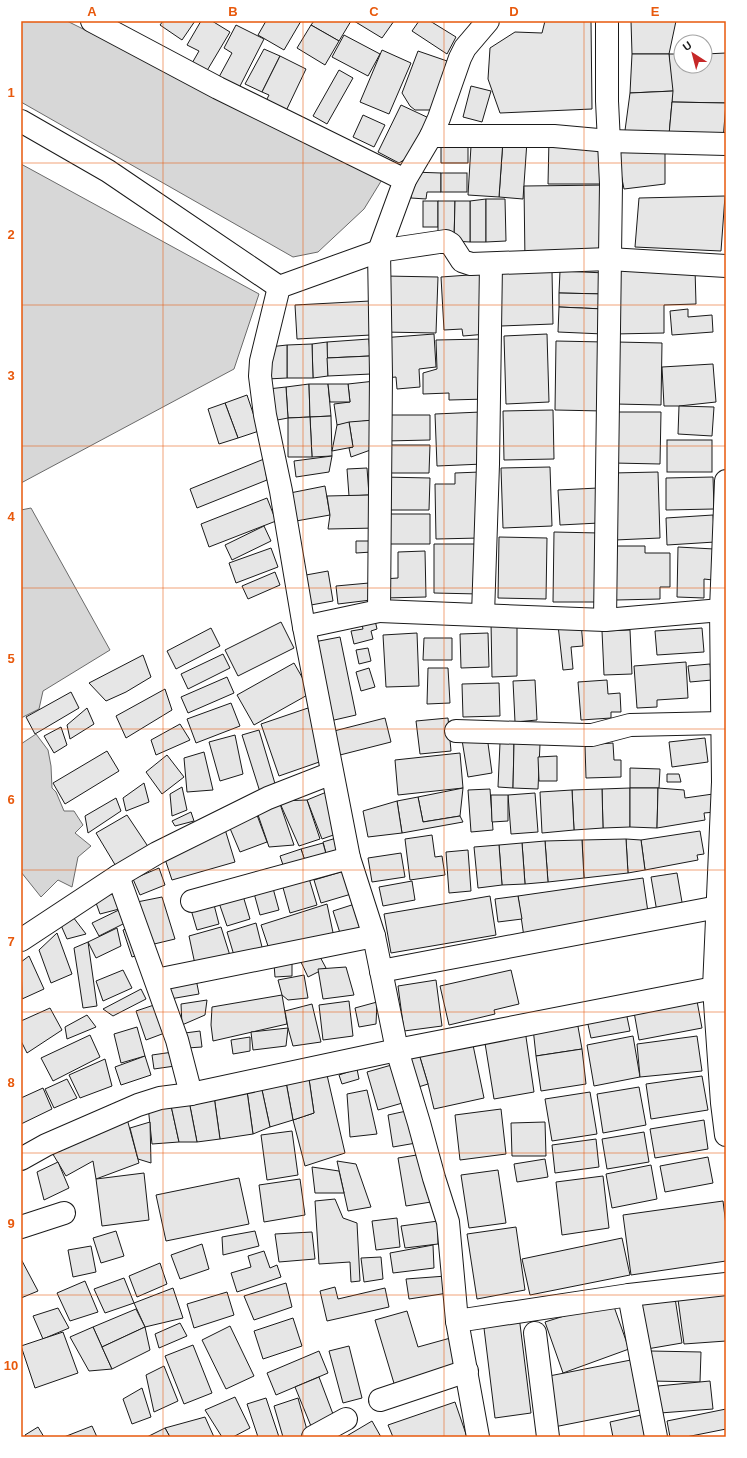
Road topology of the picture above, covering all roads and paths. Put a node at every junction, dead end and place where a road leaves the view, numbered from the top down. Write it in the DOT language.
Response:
graph roads {
  1 [pos="92,21"];
  2 [pos="488,21"];
  3 [pos="607,21"];
  4 [pos="21,121"];
  5 [pos="431,136"];
  6 [pos="609,141"];
  7 [pos="726,144"];
  8 [pos="405,180"];
  9 [pos="379,251"];
  10 [pos="609,260"];
  11 [pos="491,264"];
  12 [pos="726,266"];
  13 [pos="278,287"];
  14 [pos="726,480"];
  15 [pos="721,610"];
  16 [pos="379,611"];
  17 [pos="483,615"];
  18 [pos="605,620"];
  19 [pos="304,627"];
  20 [pos="722,723"];
  21 [pos="456,731"];
  22 [pos="332,773"];
  23 [pos="349,858"];
  24 [pos="118,876"];
  25 [pos="192,901"];
  26 [pos="718,907"];
  27 [pos="374,936"];
  28 [pos="21,940"];
  29 [pos="381,972"];
  30 [pos="156,980"];
  31 [pos="714,988"];
  32 [pos="396,1050"];
  33 [pos="191,1094"];
  34 [pos="726,1135"];
  35 [pos="21,1159"];
  36 [pos="64,1213"];
  37 [pos="21,1227"];
  38 [pos="726,1284"];
  39 [pos="629,1296"];
  40 [pos="458,1321"];
  41 [pos="535,1332"];
  42 [pos="467,1372"];
  43 [pos="380,1400"];
  44 [pos="346,1419"];
  45 [pos="313,1437"];
  46 [pos="478,1437"];
  47 [pos="548,1437"];
  48 [pos="656,1437"];
  1 -- 8 [label="street"];
  2 -- 5 [label="street"];
  3 -- 6 [label="street"];
  4 -- 13 [label="street"];
  5 -- 6 [label="street"];
  5 -- 8 [label="street"];
  6 -- 7 [label="street"];
  6 -- 10 [label="street"];
  8 -- 9 [label="street"];
  9 -- 11 [label="street"];
  9 -- 13 [label="street"];
  9 -- 16 [label="street"];
  10 -- 11 [label="street"];
  10 -- 12 [label="street"];
  10 -- 18 [label="street"];
  11 -- 17 [label="street"];
  13 -- 19 [label="street"];
  14 -- 15 [label="street"];
  15 -- 18 [label="street"];
  15 -- 20 [label="street"];
  16 -- 17 [label="street"];
  16 -- 19 [label="street"];
  17 -- 18 [label="street"];
  19 -- 22 [label="street"];
  20 -- 21 [label="street"];
  20 -- 26 [label="street"];
  22 -- 23 [label="street"];
  22 -- 24 [label="street"];
  23 -- 25 [label="street"];
  23 -- 27 [label="street"];
  24 -- 28 [label="street"];
  24 -- 30 [label="street"];
  26 -- 29 [label="street"];
  26 -- 31 [label="street"];
  27 -- 29 [label="street"];
  27 -- 30 [label="street"];
  29 -- 32 [label="street"];
  30 -- 33 [label="street"];
  31 -- 32 [label="street"];
  31 -- 34 [label="street"];
  32 -- 33 [label="street"];
  32 -- 40 [label="street"];
  33 -- 35 [label="street"];
  36 -- 37 [label="street"];
  38 -- 39 [label="street"];
  39 -- 40 [label="street"];
  39 -- 48 [label="street"];
  40 -- 42 [label="street"];
  41 -- 47 [label="street"];
  42 -- 43 [label="street"];
  42 -- 46 [label="street"];
  44 -- 45 [label="street"];
}
